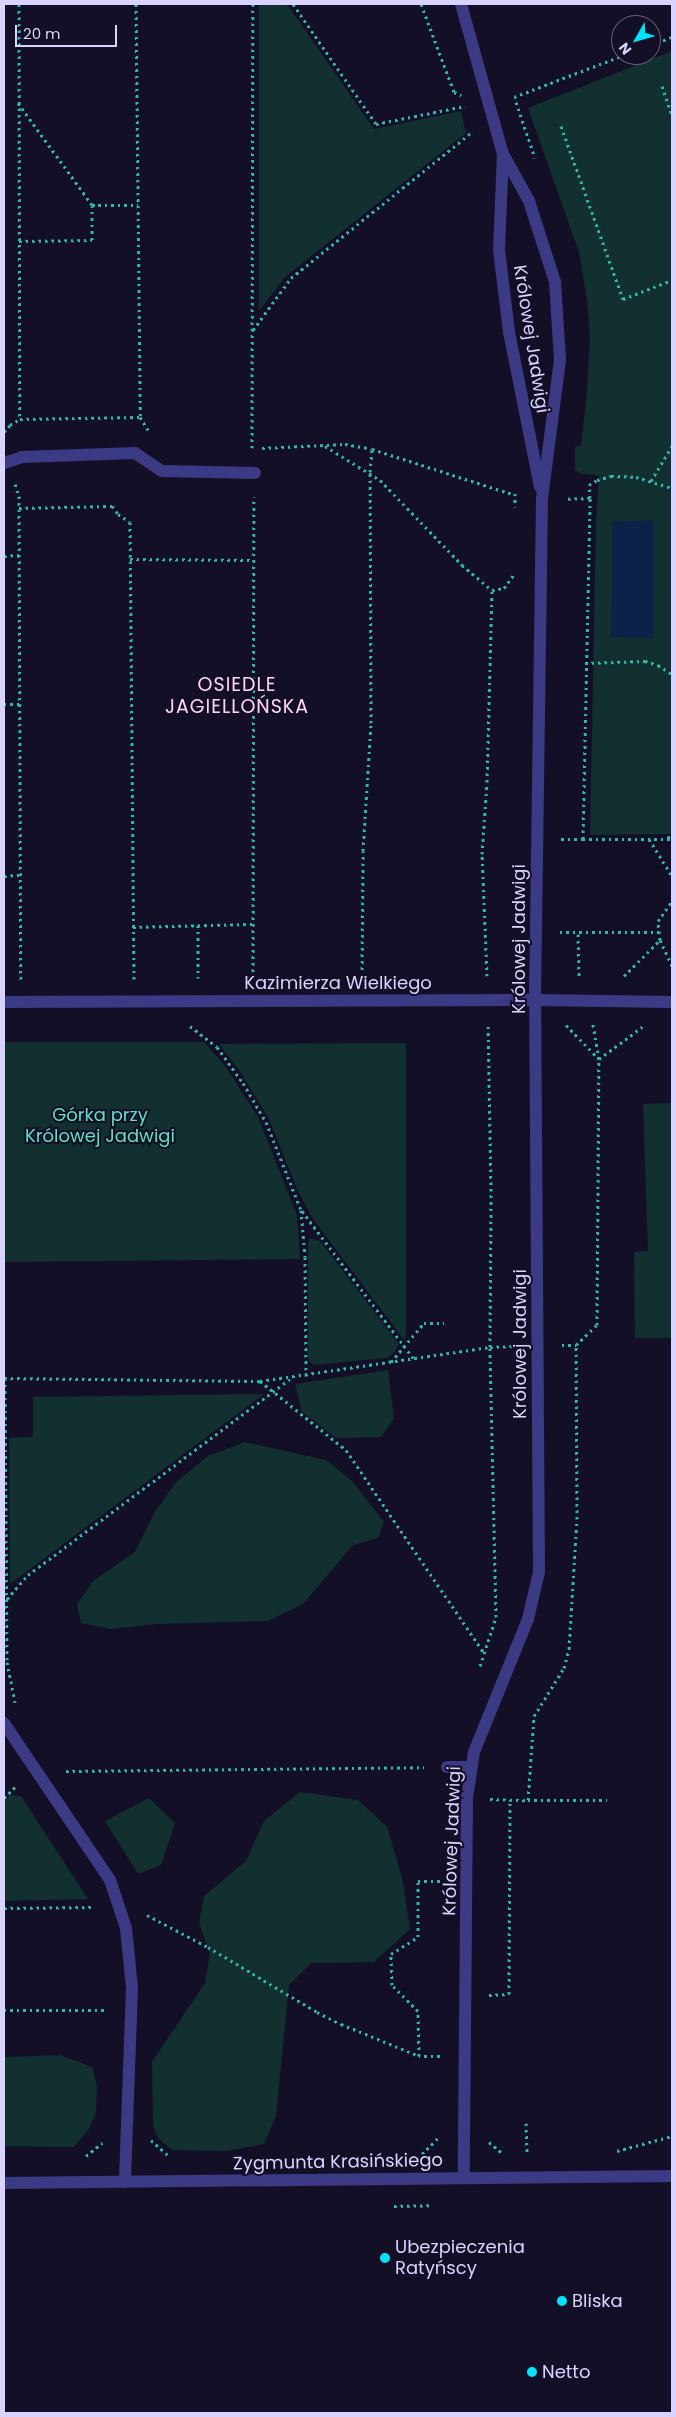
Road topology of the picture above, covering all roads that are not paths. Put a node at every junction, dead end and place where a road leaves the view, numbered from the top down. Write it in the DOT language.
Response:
graph roads {
  1 [pos="461,4"];
  2 [pos="504,154"];
  3 [pos="5,462"];
  4 [pos="254,473"];
  5 [pos="542,498"];
  6 [pos="536,1000"];
  7 [pos="4,1002"];
  8 [pos="672,1002"];
  9 [pos="4,1723"];
  10 [pos="472,1766"];
  11 [pos="447,1767"];
  12 [pos="672,2176"];
  13 [pos="464,2178"];
  14 [pos="125,2182"];
  15 [pos="4,2183"];
  1 -- 2 [label="street, Królowej Jadwigi"];
  2 -- 5 [label="street, Królowej Jadwigi"];
  2 -- 5 [label="street, Królowej Jadwigi"];
  3 -- 4 [label="street"];
  5 -- 6 [label="street, Królowej Jadwigi"];
  6 -- 7 [label="street, Kazimierza Wielkiego"];
  6 -- 8 [label="street, Kazimierza Wielkiego"];
  6 -- 10 [label="street, Królowej Jadwigi"];
  9 -- 14 [label="street"];
  10 -- 11 [label="street"];
  10 -- 13 [label="street, Królowej Jadwigi"];
  12 -- 13 [label="street, Zygmunta Krasińskiego"];
  13 -- 14 [label="street, Zygmunta Krasińskiego"];
  14 -- 15 [label="street, Zygmunta Krasińskiego"];
}
